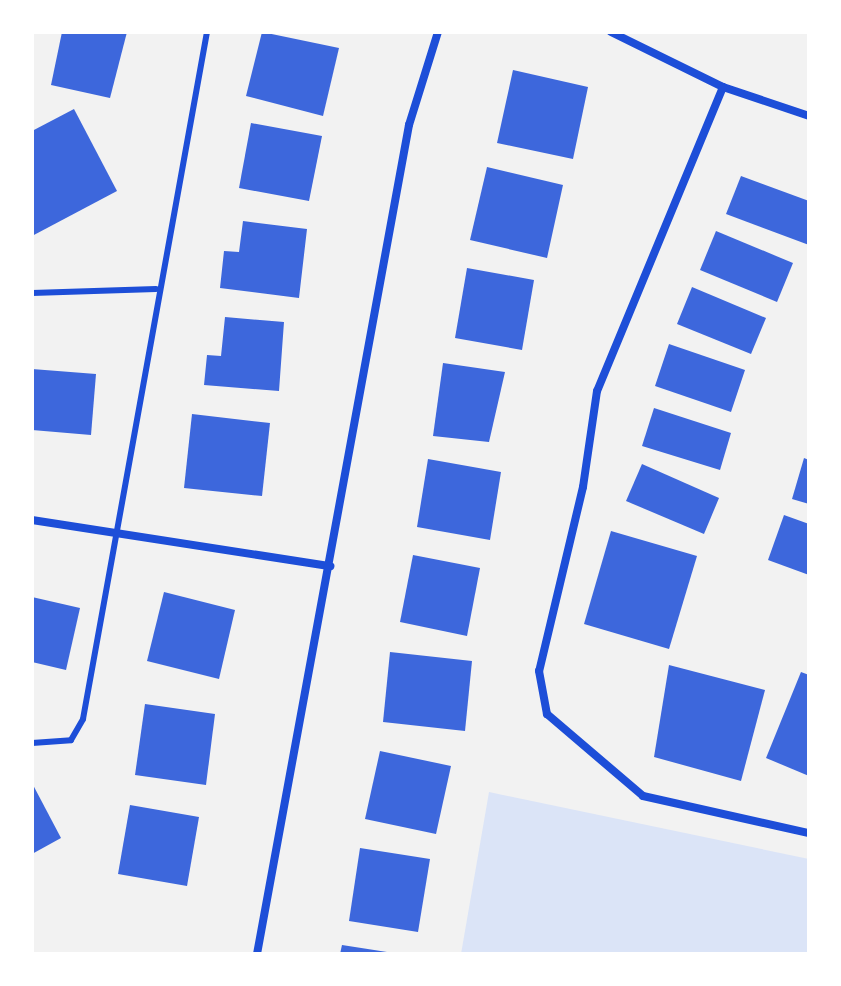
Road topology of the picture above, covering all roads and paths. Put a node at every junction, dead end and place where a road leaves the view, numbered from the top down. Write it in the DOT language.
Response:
graph roads {
  1 [pos="207,32"];
  2 [pos="438,32"];
  3 [pos="611,32"];
  4 [pos="723,87"];
  5 [pos="809,116"];
  6 [pos="156,289"];
  7 [pos="32,293"];
  8 [pos="32,520"];
  9 [pos="113,533"];
  10 [pos="330,566"];
  11 [pos="32,743"];
  12 [pos="809,833"];
  13 [pos="257,954"];
  1 -- 6 [label="lane"];
  2 -- 10 [label="street"];
  3 -- 4 [label="street"];
  4 -- 5 [label="street"];
  4 -- 12 [label="street"];
  6 -- 7 [label="lane"];
  6 -- 9 [label="lane"];
  8 -- 9 [label="street"];
  9 -- 10 [label="street"];
  9 -- 11 [label="lane"];
  10 -- 13 [label="street"];
}
